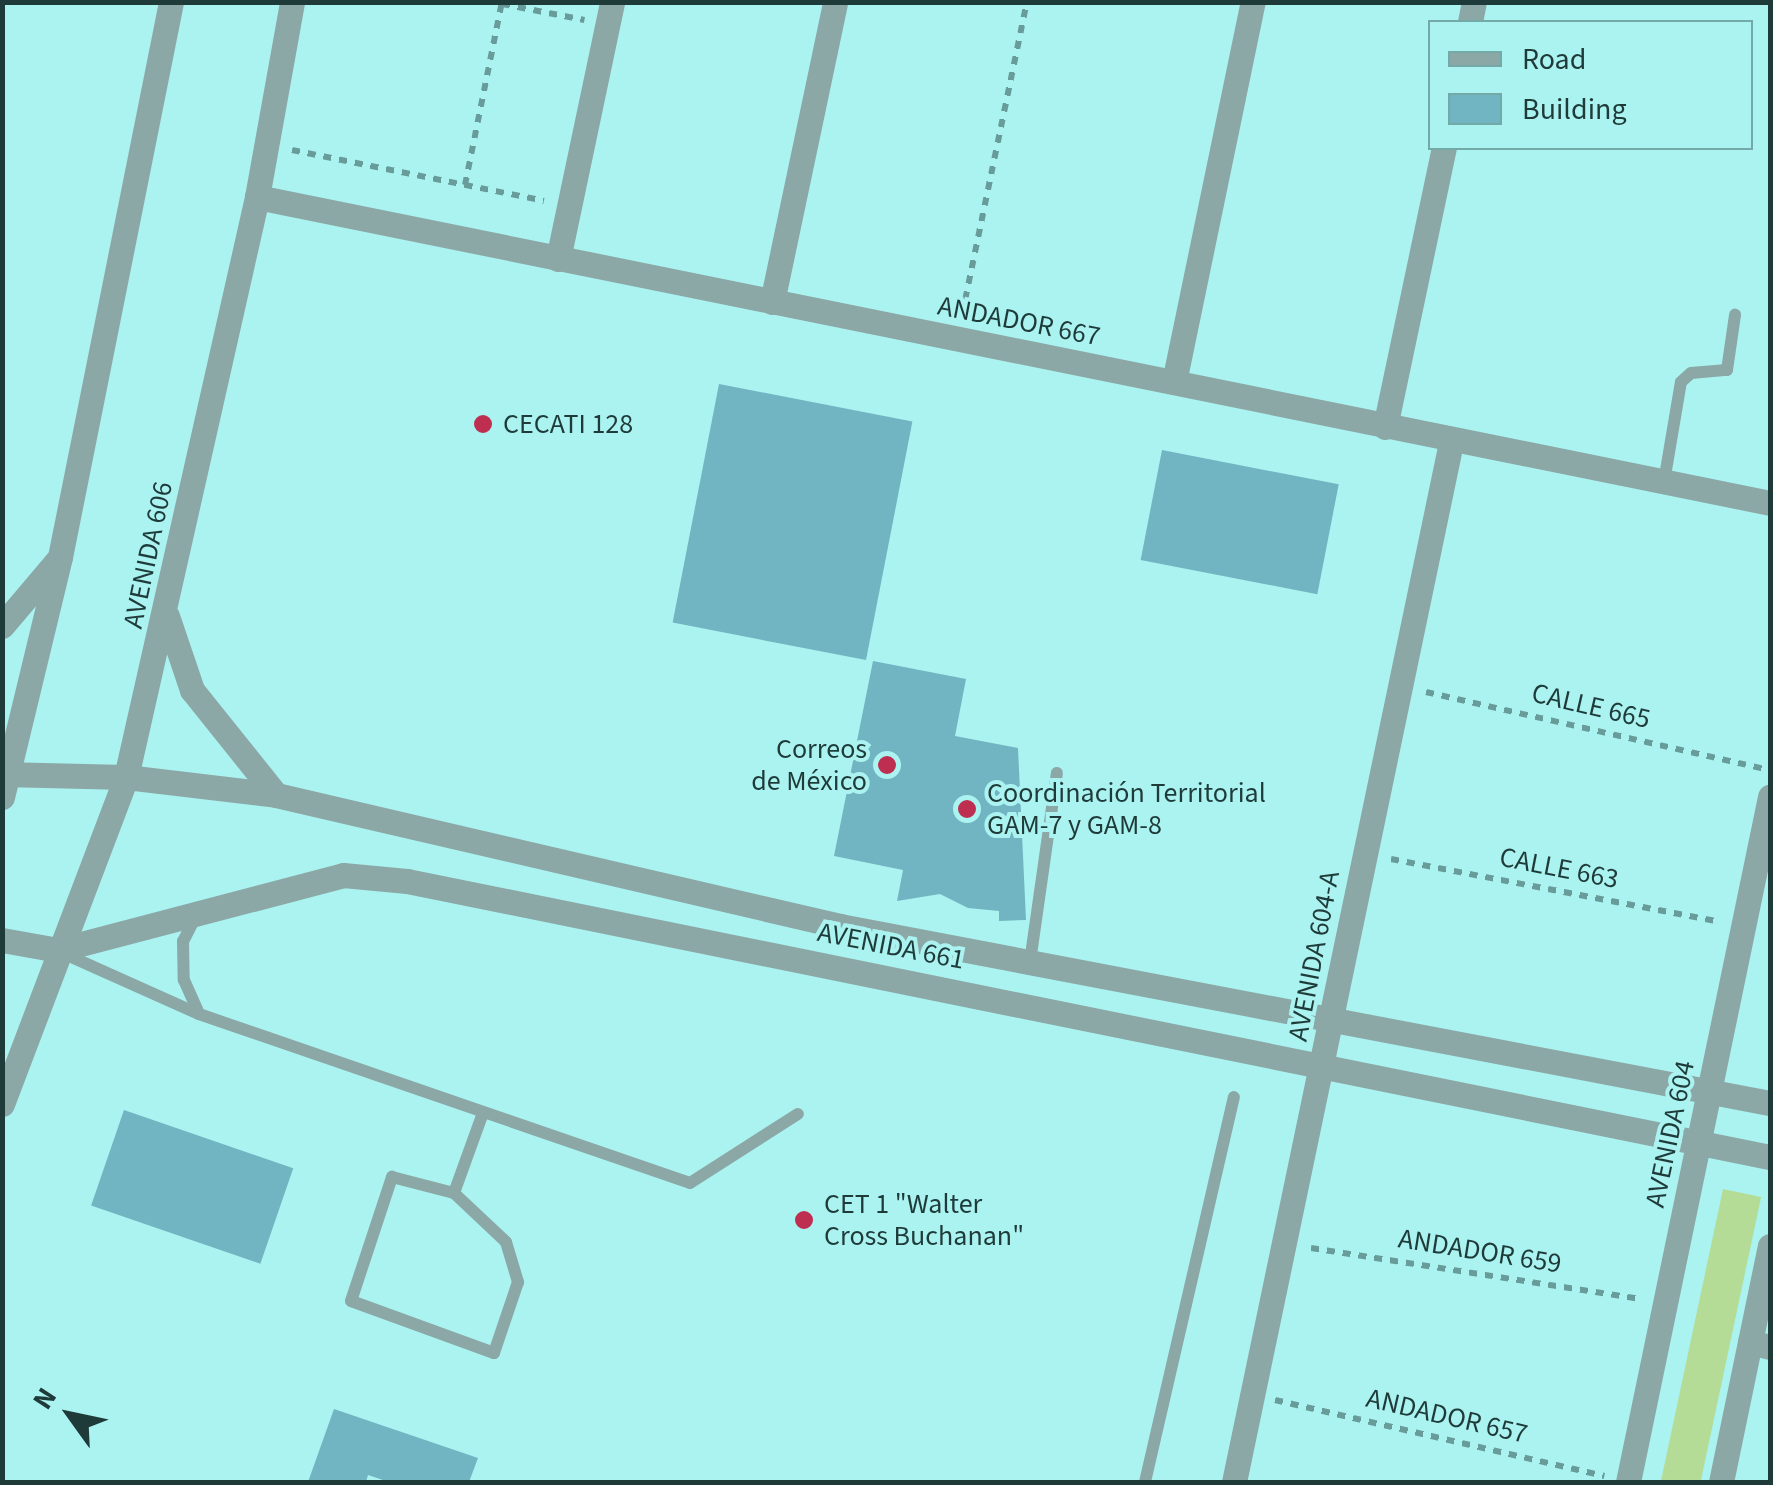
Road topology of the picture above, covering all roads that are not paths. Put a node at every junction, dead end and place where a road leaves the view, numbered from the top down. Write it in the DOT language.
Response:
graph roads {
  1 [pos="171,2"];
  2 [pos="292,2"];
  3 [pos="834,2"];
  4 [pos="1253,2"];
  5 [pos="610,14"];
  6 [pos="1444,150"];
  7 [pos="257,197"];
  8 [pos="558,259"];
  9 [pos="772,302"];
  10 [pos="1736,315"];
  11 [pos="1174,382"];
  12 [pos="1385,428"];
  13 [pos="1451,442"];
  14 [pos="1664,482"];
  15 [pos="1770,503"];
  16 [pos="60,557"];
  17 [pos="166,616"];
  18 [pos="2,626"];
  19 [pos="1057,774"];
  20 [pos="126,776"];
  21 [pos="4,782"];
  22 [pos="276,795"];
  23 [pos="1770,797"];
  24 [pos="196,916"];
  25 [pos="2,940"];
  26 [pos="58,950"];
  27 [pos="1030,962"];
  28 [pos="1194,994"];
  29 [pos="198,1014"];
  30 [pos="1331,1022"];
  31 [pos="1185,1035"];
  32 [pos="1323,1066"];
  33 [pos="1709,1092"];
  34 [pos="1234,1096"];
  35 [pos="1770,1103"];
  36 [pos="2,1104"];
  37 [pos="484,1113"];
  38 [pos="798,1114"];
  39 [pos="1699,1142"];
  40 [pos="1770,1156"];
  41 [pos="454,1193"];
  42 [pos="1770,1246"];
  43 [pos="1760,1344"];
  44 [pos="1145,1482"];
  45 [pos="1234,1482"];
  46 [pos="1628,1482"];
  47 [pos="1722,1482"];
  1 -- 16 [label="street"];
  2 -- 7 [label="street, AVENIDA 606"];
  3 -- 9 [label="street"];
  4 -- 11 [label="street"];
  5 -- 8 [label="street"];
  6 -- 12 [label="street"];
  7 -- 8 [label="street, ANDADOR 667"];
  7 -- 17 [label="street, AVENIDA 606"];
  8 -- 9 [label="street, ANDADOR 667"];
  9 -- 11 [label="street, ANDADOR 667"];
  10 -- 14 [label="lane"];
  11 -- 12 [label="street, ANDADOR 667"];
  12 -- 13 [label="street, ANDADOR 667"];
  13 -- 14 [label="street, ANDADOR 667"];
  13 -- 30 [label="street, AVENIDA 604-A"];
  14 -- 15 [label="street, ANDADOR 667"];
  16 -- 18 [label="street"];
  16 -- 21 [label="street"];
  17 -- 20 [label="street, AVENIDA 606"];
  17 -- 22 [label="street"];
  19 -- 27 [label="lane"];
  20 -- 21 [label="street, AVENIDA 661"];
  20 -- 22 [label="street, AVENIDA 661"];
  20 -- 26 [label="street, AVENIDA 606"];
  22 -- 27 [label="street, AVENIDA 661"];
  23 -- 33 [label="street, AVENIDA 604"];
  24 -- 26 [label="street, AVENIDA 661"];
  24 -- 29 [label="lane"];
  24 -- 31 [label="street, AVENIDA 661"];
  25 -- 26 [label="street, AVENIDA 661"];
  26 -- 29 [label="lane"];
  26 -- 36 [label="street, AVENIDA 606"];
  27 -- 28 [label="street, AVENIDA 661"];
  28 -- 30 [label="street, AVENIDA 661"];
  28 -- 31 [label="street"];
  29 -- 37 [label="lane"];
  30 -- 32 [label="street, AVENIDA 604-A"];
  30 -- 33 [label="street, AVENIDA 661"];
  31 -- 32 [label="street, AVENIDA 661"];
  32 -- 39 [label="street, AVENIDA 661"];
  32 -- 45 [label="street, AVENIDA 604-A"];
  33 -- 35 [label="street, AVENIDA 661"];
  33 -- 39 [label="street, AVENIDA 604"];
  34 -- 44 [label="lane"];
  37 -- 38 [label="lane"];
  37 -- 41 [label="lane"];
  39 -- 40 [label="street, AVENIDA 661"];
  39 -- 46 [label="street, AVENIDA 604"];
  41 -- 41 [label="lane"];
  42 -- 43 [label="street"];
  43 -- 47 [label="street"];
}
